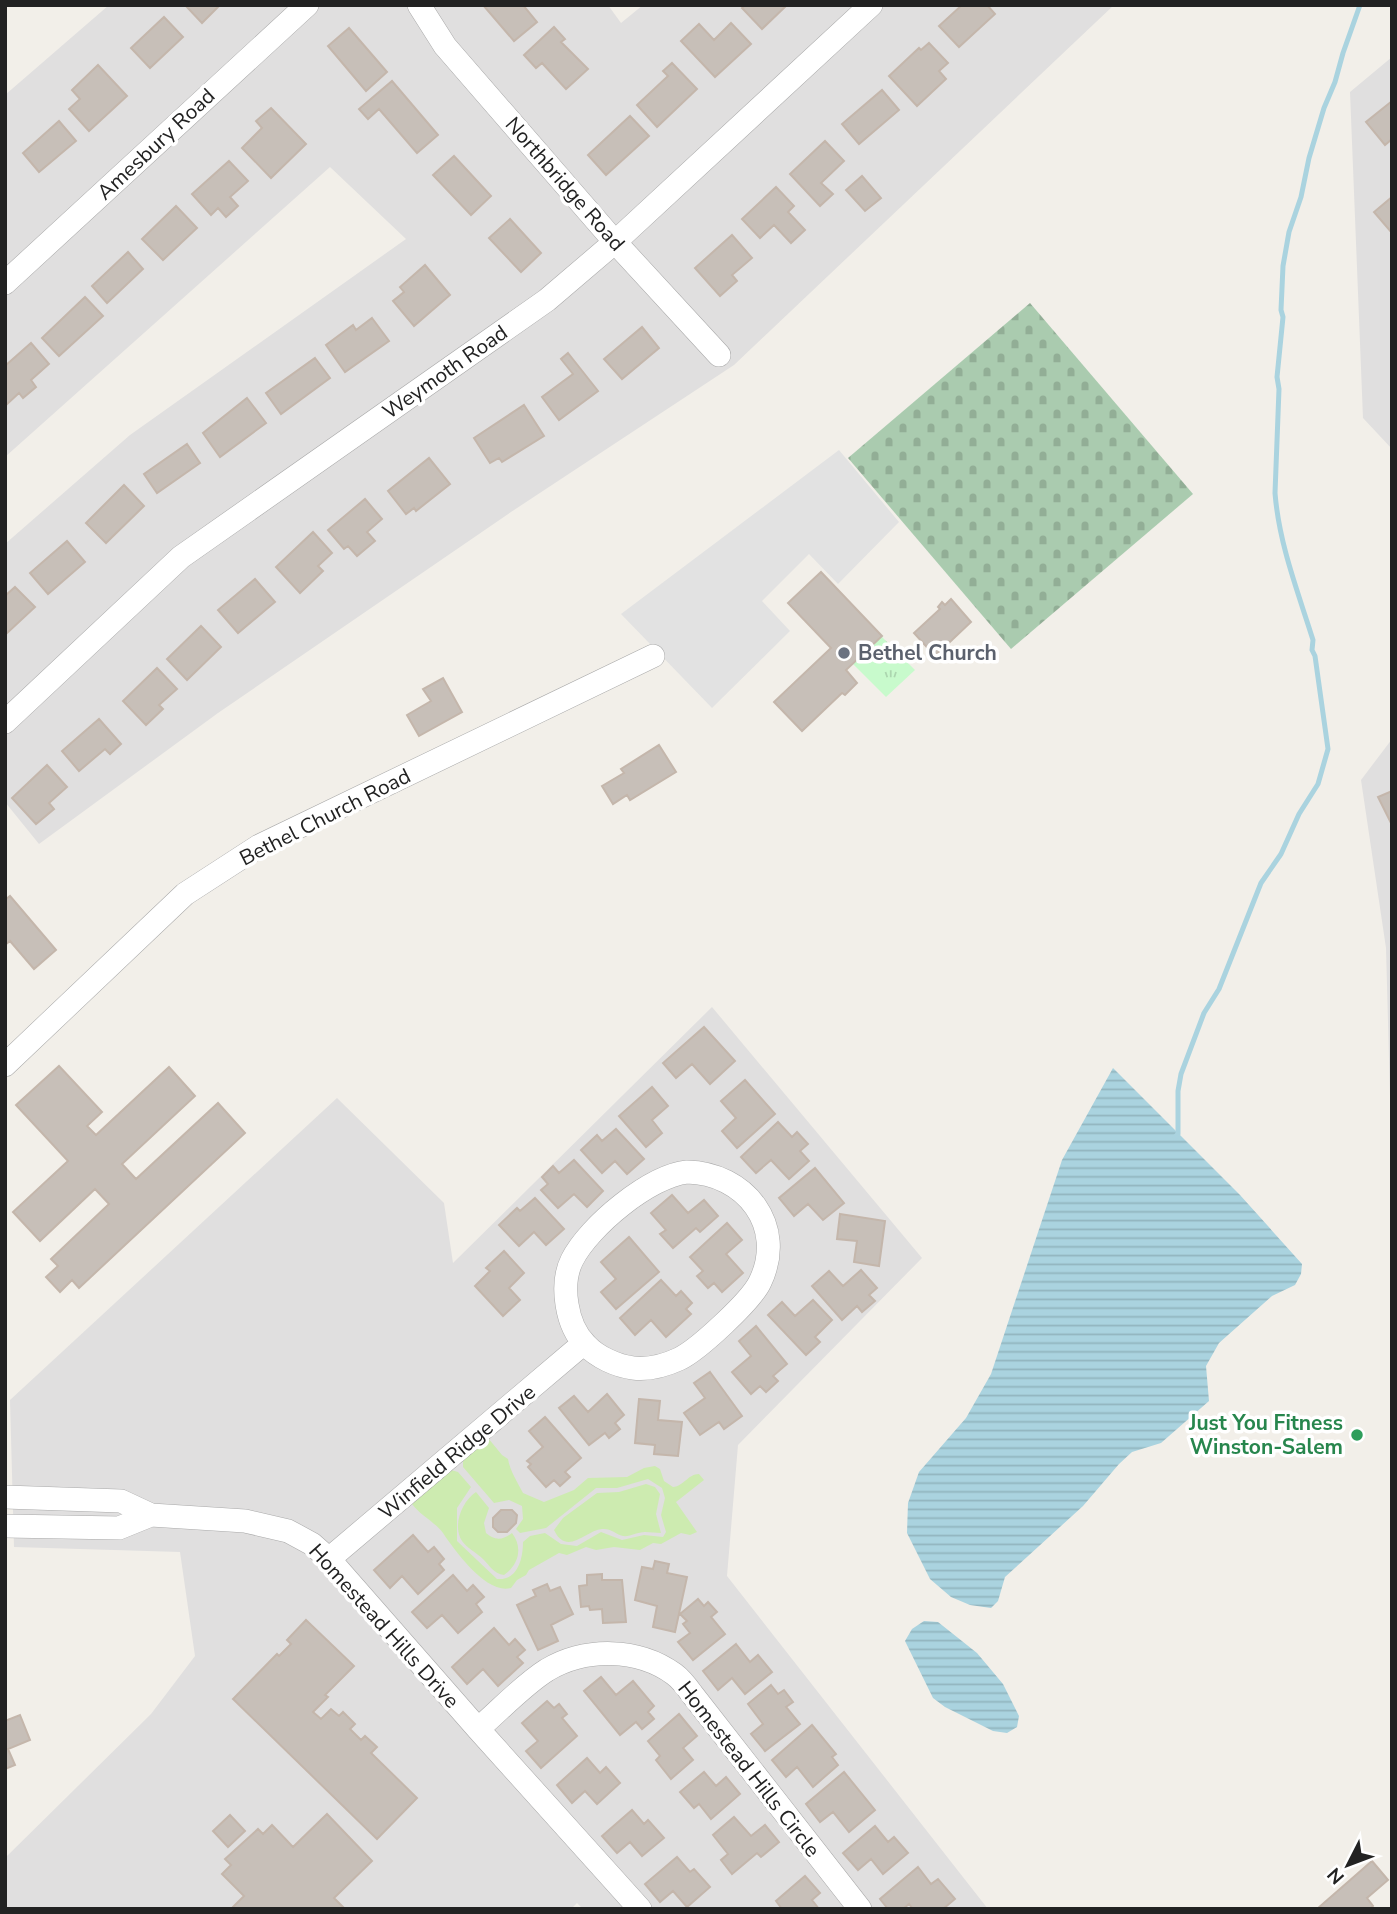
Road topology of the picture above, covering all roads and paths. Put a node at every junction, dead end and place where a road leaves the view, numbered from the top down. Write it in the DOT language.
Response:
graph roads {
  1 [pos="307,5"];
  2 [pos="419,5"];
  3 [pos="871,5"];
  4 [pos="615,242"];
  5 [pos="5,283"];
  6 [pos="719,355"];
  7 [pos="653,656"];
  8 [pos="5,722"];
  9 [pos="5,1065"];
  10 [pos="584,1343"];
  11 [pos="5,1497"];
  12 [pos="151,1515"];
  13 [pos="5,1526"];
  14 [pos="329,1559"];
  15 [pos="478,1729"];
  16 [pos="640,1909"];
  17 [pos="860,1909"];
  1 -- 5 [label="street, Amesbury Road"];
  2 -- 4 [label="street, Northbridge Road"];
  3 -- 4 [label="street, Weymoth Road"];
  4 -- 6 [label="street, Northbridge Road"];
  4 -- 8 [label="street, Weymoth Road"];
  7 -- 9 [label="street, Bethel Church Road"];
  10 -- 10 [label="street"];
  10 -- 14 [label="street, Winfield Ridge Drive"];
  11 -- 12 [label="street"];
  12 -- 13 [label="street, Homestead Hills Drive"];
  12 -- 14 [label="street, Homestead Hills Drive"];
  14 -- 15 [label="street, Homestead Hills Drive"];
  15 -- 16 [label="street, Homestead Hills Drive"];
  15 -- 17 [label="street, Homestead Hills Circle"];
}
